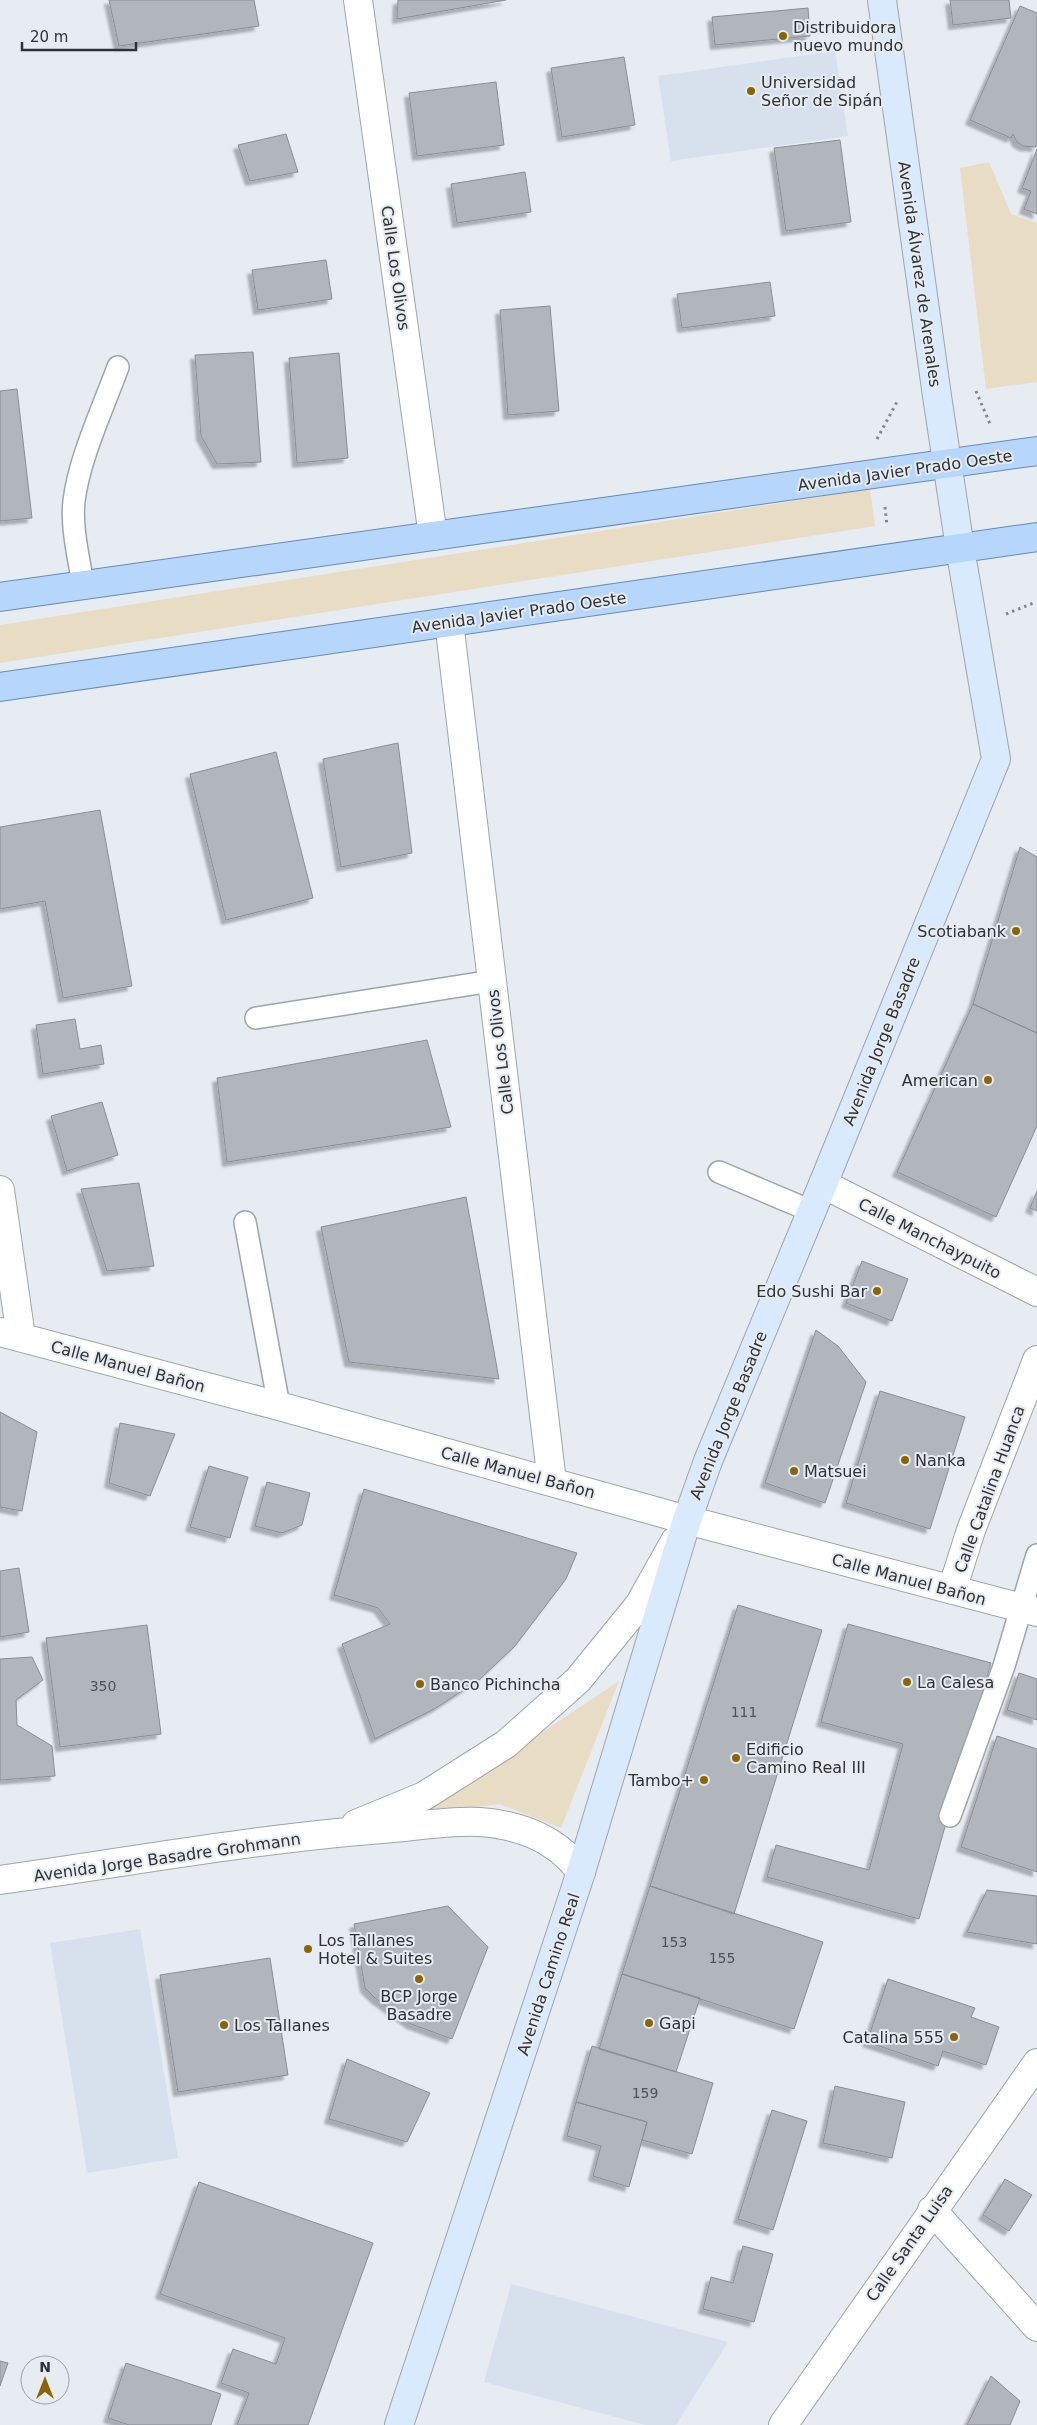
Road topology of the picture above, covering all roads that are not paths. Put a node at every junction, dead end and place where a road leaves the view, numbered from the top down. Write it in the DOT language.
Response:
graph roads {
  1 [pos="358,0"];
  2 [pos="882,0"];
  3 [pos="118,367"];
  4 [pos="1037,452"];
  5 [pos="947,464"];
  6 [pos="434,536"];
  7 [pos="1037,537"];
  8 [pos="960,548"];
  9 [pos="83,585"];
  10 [pos="0,596"];
  11 [pos="449,622"];
  12 [pos="0,687"];
  13 [pos="492,981"];
  14 [pos="256,1018"];
  15 [pos="720,1172"];
  16 [pos="824,1184"];
  17 [pos="0,1190"];
  18 [pos="811,1212"];
  19 [pos="245,1222"];
  20 [pos="1037,1292"];
  21 [pos="11,1334"];
  22 [pos="1037,1360"];
  23 [pos="279,1406"];
  24 [pos="552,1482"];
  25 [pos="687,1520"];
  26 [pos="1037,1555"];
  27 [pos="952,1590"];
  28 [pos="1029,1611"];
  29 [pos="950,1816"];
  30 [pos="334,1833"];
  31 [pos="581,1872"];
  32 [pos="0,1880"];
  33 [pos="1037,2063"];
  34 [pos="932,2210"];
  35 [pos="1037,2327"];
  36 [pos="401,2424"];
  37 [pos="783,2425"];
  1 -- 6 [label="street, Calle Los Olivos"];
  2 -- 5 [label="main road, Avenida Álvarez de Arenales"];
  3 -- 9 [label="lane"];
  4 -- 5 [label="main road, Avenida Javier Prado Oeste"];
  5 -- 6 [label="main road, Avenida Javier Prado Oeste"];
  5 -- 8 [label="main road, Avenida Álvarez de Arenales"];
  6 -- 9 [label="main road, Avenida Javier Prado Oeste"];
  7 -- 8 [label="main road, Avenida Javier Prado Oeste"];
  8 -- 11 [label="main road, Avenida Javier Prado Oeste"];
  8 -- 16 [label="main road, Avenida Jorge Basadre"];
  9 -- 10 [label="main road, Avenida Javier Prado Oeste"];
  11 -- 12 [label="main road, Avenida Javier Prado Oeste"];
  11 -- 13 [label="street, Calle Los Olivos"];
  13 -- 14 [label="lane"];
  13 -- 24 [label="street, Calle Los Olivos"];
  15 -- 18 [label="lane"];
  16 -- 18 [label="main road, Avenida Jorge Basadre"];
  16 -- 20 [label="street, Calle Manchaypuito"];
  17 -- 21 [label="street"];
  18 -- 25 [label="main road, Avenida Jorge Basadre"];
  19 -- 23 [label="lane"];
  21 -- 23 [label="street, Calle Manuel Bañon"];
  22 -- 27 [label="street, Calle Catalina Huanca"];
  23 -- 24 [label="street, Calle Manuel Bañon"];
  24 -- 25 [label="street, Calle Manuel Bañon"];
  25 -- 27 [label="street, Calle Manuel Bañon"];
  25 -- 30 [label="street, Avenida Jorge Basadre Grohmann"];
  25 -- 31 [label="main road, Avenida Camino Real"];
  26 -- 28 [label="lane"];
  27 -- 28 [label="street, Calle Manuel Bañon"];
  28 -- 29 [label="lane"];
  30 -- 31 [label="street, Avenida Jorge Basadre Grohmann"];
  30 -- 32 [label="street, Avenida Jorge Basadre Grohmann"];
  31 -- 36 [label="main road, Avenida Camino Real"];
  33 -- 34 [label="street, Calle Santa Luisa"];
  34 -- 35 [label="street"];
  34 -- 37 [label="street, Calle Santa Luisa"];
}
